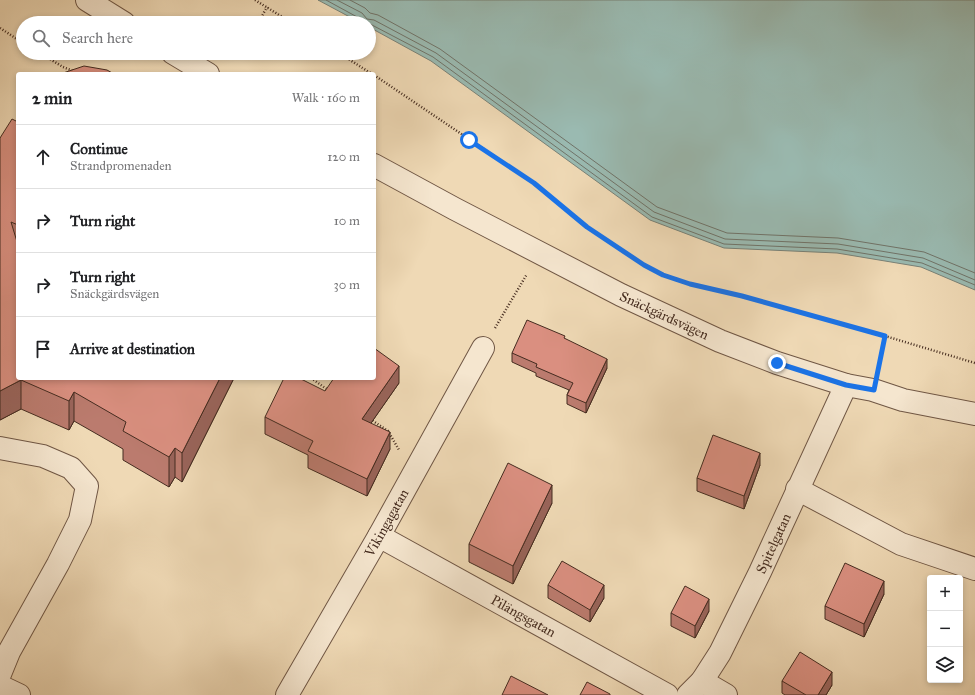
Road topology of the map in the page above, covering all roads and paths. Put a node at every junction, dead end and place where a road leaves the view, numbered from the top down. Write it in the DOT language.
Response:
graph roads {
  1 [pos="87,0"];
  2 [pos="255,0"];
  3 [pos="267,7"];
  4 [pos="113,16"];
  5 [pos="262,16"];
  6 [pos="281,16"];
  7 [pos="0,28"];
  8 [pos="16,38"];
  9 [pos="51,60"];
  10 [pos="185,60"];
  11 [pos="350,60"];
  12 [pos="75,72"];
  13 [pos="205,72"];
  14 [pos="368,72"];
  15 [pos="376,77"];
  16 [pos="376,166"];
  17 [pos="539,253"];
  18 [pos="885,336"];
  19 [pos="483,348"];
  20 [pos="975,363"];
  21 [pos="314,380"];
  22 [pos="846,385"];
  23 [pos="329,390"];
  24 [pos="874,390"];
  25 [pos="975,414"];
  26 [pos="365,416"];
  27 [pos="0,448"];
  28 [pos="410,480"];
  29 [pos="797,489"];
  30 [pos="379,536"];
  31 [pos="975,568"];
  32 [pos="4,649"];
  33 [pos="0,674"];
  34 [pos="0,686"];
  35 [pos="695,688"];
  36 [pos="18,695"];
  37 [pos="287,695"];
  38 [pos="667,695"];
  39 [pos="726,695"];
  1 -- 4 [label="street"];
  2 -- 3 [label="path"];
  3 -- 5 [label="path"];
  3 -- 6 [label="path"];
  7 -- 8 [label="path"];
  9 -- 12 [label="path"];
  10 -- 13 [label="street"];
  11 -- 14 [label="path"];
  15 -- 18 [label="path"];
  16 -- 17 [label="street, Snäckgärdsvägen"];
  17 -- 19 [label="path"];
  17 -- 22 [label="street, Snäckgärdsvägen"];
  18 -- 20 [label="path"];
  18 -- 24 [label="path"];
  19 -- 28 [label="street, Vikingagatan"];
  21 -- 23 [label="path"];
  22 -- 24 [label="street, Snäckgärdsvägen"];
  22 -- 29 [label="street, Spitelgatan"];
  24 -- 25 [label="street, Snäckgärdsvägen"];
  26 -- 28 [label="path"];
  27 -- 32 [label="street"];
  28 -- 30 [label="street, Vikingagatan"];
  29 -- 31 [label="street"];
  29 -- 35 [label="street, Spitelgatan"];
  30 -- 37 [label="street, Vikingagatan"];
  30 -- 38 [label="street, Pilängsgatan"];
  32 -- 33 [label="street"];
  34 -- 36 [label="street"];
  35 -- 39 [label="street"];
}
